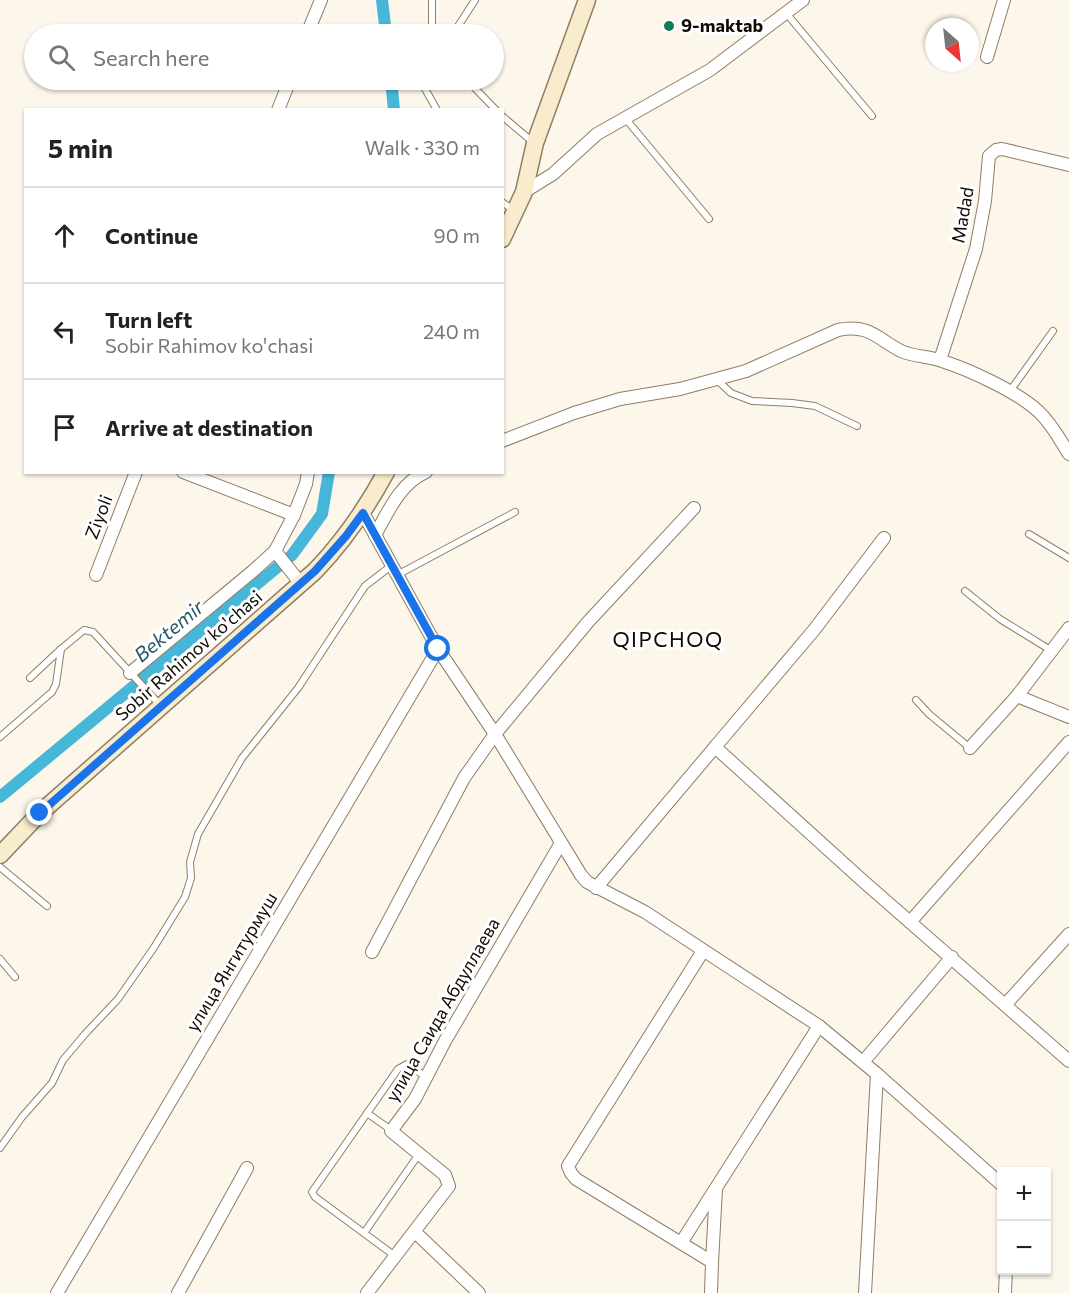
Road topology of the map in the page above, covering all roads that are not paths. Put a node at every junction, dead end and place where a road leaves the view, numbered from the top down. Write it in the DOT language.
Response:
graph roads {
  1 [pos="321,0"];
  2 [pos="432,0"];
  3 [pos="475,0"];
  4 [pos="587,0"];
  5 [pos="802,0"];
  6 [pos="1004,0"];
  7 [pos="785,13"];
  8 [pos="311,24"];
  9 [pos="432,24"];
  10 [pos="459,24"];
  11 [pos="987,57"];
  12 [pos="286,90"];
  13 [pos="426,90"];
  14 [pos="477,90"];
  15 [pos="279,108"];
  16 [pos="436,108"];
  17 [pos="494,108"];
  18 [pos="872,116"];
  19 [pos="625,117"];
  20 [pos="504,118"];
  21 [pos="535,143"];
  22 [pos="1069,165"];
  23 [pos="524,192"];
  24 [pos="509,206"];
  25 [pos="709,219"];
  26 [pos="504,230"];
  27 [pos="1053,331"];
  28 [pos="940,360"];
  29 [pos="717,380"];
  30 [pos="1009,392"];
  31 [pos="857,426"];
  32 [pos="504,440"];
  33 [pos="1069,454"];
  34 [pos="135,474"];
  35 [pos="188,474"];
  36 [pos="308,474"];
  37 [pos="385,474"];
  38 [pos="422,474"];
  39 [pos="694,508"];
  40 [pos="515,512"];
  41 [pos="363,513"];
  42 [pos="294,515"];
  43 [pos="1029,534"];
  44 [pos="375,535"];
  45 [pos="884,538"];
  46 [pos="278,554"];
  47 [pos="1069,558"];
  48 [pos="394,570"];
  49 [pos="96,575"];
  50 [pos="296,577"];
  51 [pos="964,591"];
  52 [pos="1069,628"];
  53 [pos="61,649"];
  54 [pos="438,649"];
  55 [pos="1052,652"];
  56 [pos="133,675"];
  57 [pos="30,678"];
  58 [pos="1017,696"];
  59 [pos="916,700"];
  60 [pos="158,703"];
  61 [pos="1069,717"];
  62 [pos="495,734"];
  63 [pos="0,737"];
  64 [pos="1069,742"];
  65 [pos="715,747"];
  66 [pos="969,748"];
  67 [pos="561,843"];
  68 [pos="0,855"];
  69 [pos="0,867"];
  70 [pos="596,888"];
  71 [pos="47,906"];
  72 [pos="909,922"];
  73 [pos="1069,934"];
  74 [pos="703,951"];
  75 [pos="372,952"];
  76 [pos="952,957"];
  77 [pos="0,959"];
  78 [pos="15,977"];
  79 [pos="1006,1004"];
  80 [pos="819,1026"];
  81 [pos="1069,1061"];
  82 [pos="863,1062"];
  83 [pos="877,1074"];
  84 [pos="426,1077"];
  85 [pos="367,1113"];
  86 [pos="391,1131"];
  87 [pos="0,1148"];
  88 [pos="419,1154"];
  89 [pos="247,1168"];
  90 [pos="997,1181"];
  91 [pos="716,1186"];
  92 [pos="415,1232"];
  93 [pos="364,1233"];
  94 [pos="681,1243"];
  95 [pos="396,1256"];
  96 [pos="712,1262"];
  97 [pos="1006,1275"];
  98 [pos="57,1293"];
  99 [pos="178,1293"];
  100 [pos="367,1293"];
  101 [pos="479,1293"];
  102 [pos="711,1293"];
  103 [pos="865,1293"];
  104 [pos="1005,1293"];
  1 -- 8 [label="street"];
  2 -- 9 [label="lane"];
  3 -- 10 [label="lane"];
  4 -- 21 [label="street"];
  5 -- 7 [label="street"];
  6 -- 11 [label="street"];
  7 -- 18 [label="lane"];
  7 -- 19 [label="street"];
  12 -- 15 [label="street"];
  13 -- 16 [label="lane"];
  14 -- 17 [label="lane"];
  19 -- 23 [label="street"];
  19 -- 25 [label="lane"];
  20 -- 21 [label="lane"];
  21 -- 23 [label="street"];
  22 -- 28 [label="street, Madad"];
  23 -- 24 [label="street"];
  24 -- 26 [label="street"];
  27 -- 30 [label="lane"];
  28 -- 29 [label="street"];
  28 -- 30 [label="street"];
  29 -- 31 [label="lane"];
  29 -- 32 [label="street"];
  30 -- 33 [label="street"];
  34 -- 49 [label="street, Ziyoli"];
  35 -- 42 [label="street"];
  36 -- 42 [label="street"];
  37 -- 41 [label="street, Sobir Rahimov ko'chasi"];
  38 -- 44 [label="street"];
  39 -- 62 [label="street"];
  40 -- 48 [label="lane"];
  41 -- 44 [label="street"];
  41 -- 50 [label="street, Sobir Rahimov ko'chasi"];
  42 -- 46 [label="street"];
  43 -- 47 [label="lane"];
  44 -- 48 [label="street"];
  45 -- 65 [label="street"];
  46 -- 50 [label="street"];
  46 -- 56 [label="street"];
  48 -- 54 [label="street"];
  48 -- 87 [label="lane"];
  50 -- 60 [label="street, Sobir Rahimov ko'chasi"];
  51 -- 55 [label="lane"];
  52 -- 55 [label="street"];
  53 -- 56 [label="lane"];
  53 -- 57 [label="lane"];
  53 -- 63 [label="lane"];
  54 -- 62 [label="street"];
  54 -- 98 [label="street, улица Янгитурмуш"];
  55 -- 58 [label="street"];
  56 -- 60 [label="lane"];
  58 -- 61 [label="street"];
  58 -- 66 [label="street"];
  59 -- 66 [label="lane"];
  60 -- 68 [label="street, Sobir Rahimov ko'chasi"];
  62 -- 67 [label="street"];
  62 -- 75 [label="street"];
  64 -- 72 [label="street"];
  65 -- 70 [label="street"];
  65 -- 72 [label="street"];
  67 -- 70 [label="street"];
  67 -- 84 [label="street, улица Саида Абдуллаева"];
  69 -- 71 [label="lane"];
  70 -- 74 [label="street"];
  72 -- 76 [label="street"];
  73 -- 79 [label="street"];
  74 -- 80 [label="street"];
  74 -- 94 [label="street"];
  76 -- 79 [label="street"];
  76 -- 82 [label="street"];
  77 -- 78 [label="lane"];
  79 -- 81 [label="street"];
  80 -- 82 [label="street"];
  80 -- 91 [label="street"];
  82 -- 83 [label="street"];
  83 -- 90 [label="street"];
  83 -- 103 [label="street"];
  84 -- 85 [label="lane"];
  84 -- 86 [label="street, улица Саида Абдуллаева"];
  85 -- 86 [label="lane"];
  85 -- 93 [label="lane"];
  86 -- 88 [label="street, улица Саида Абдуллаева"];
  88 -- 92 [label="street, улица Саида Абдуллаева"];
  88 -- 93 [label="lane"];
  89 -- 99 [label="street"];
  91 -- 94 [label="street"];
  91 -- 96 [label="street"];
  92 -- 95 [label="street, улица Саида Абдуллаева"];
  92 -- 101 [label="street"];
  93 -- 95 [label="lane"];
  94 -- 96 [label="street"];
  95 -- 100 [label="street, улица Саида Абдуллаева"];
  96 -- 102 [label="street"];
  97 -- 104 [label="street"];
}
